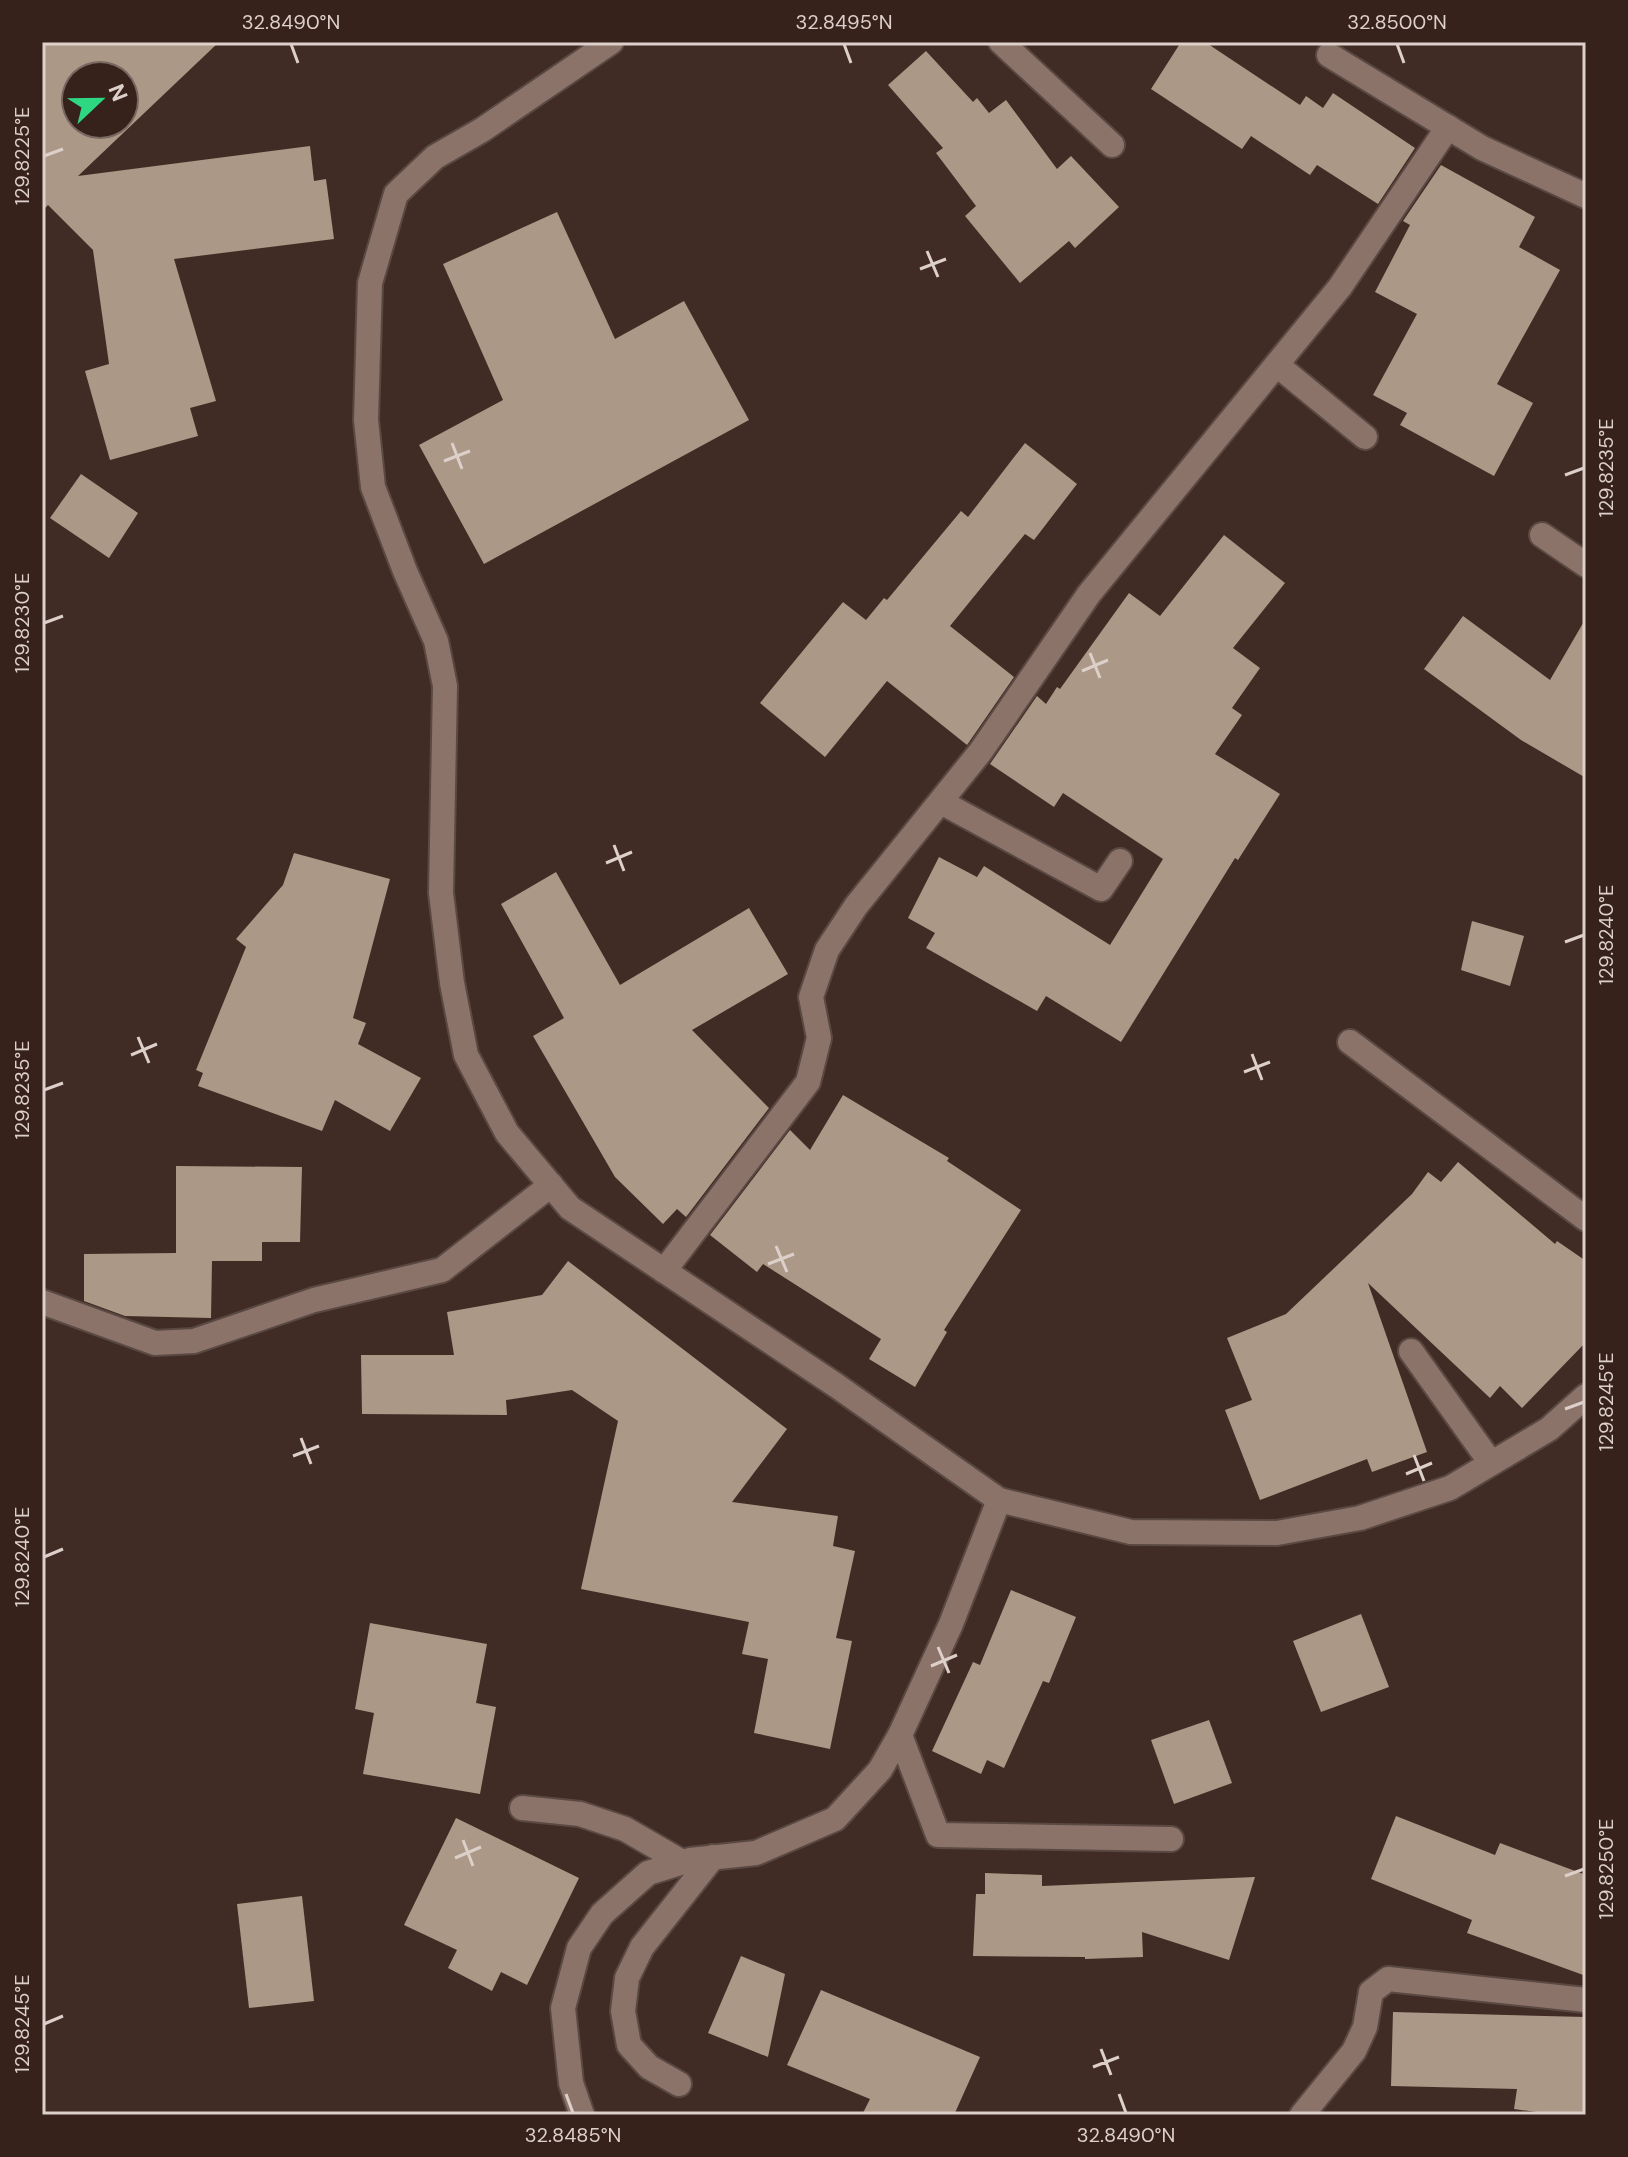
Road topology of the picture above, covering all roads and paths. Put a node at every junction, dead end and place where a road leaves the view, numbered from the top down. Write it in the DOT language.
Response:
graph roads {
  1 [pos="611,42"];
  2 [pos="1001,42"];
  3 [pos="1329,55"];
  4 [pos="1448,127"];
  5 [pos="1112,145"];
  6 [pos="1586,196"];
  7 [pos="1277,365"];
  8 [pos="1365,437"];
  9 [pos="1542,535"];
  10 [pos="1586,565"];
  11 [pos="941,802"];
  12 [pos="1120,861"];
  13 [pos="1350,1042"];
  14 [pos="551,1185"];
  15 [pos="1586,1219"];
  16 [pos="664,1271"];
  17 [pos="42,1302"];
  18 [pos="1411,1351"];
  19 [pos="1586,1396"];
  20 [pos="1491,1463"];
  21 [pos="999,1500"];
  22 [pos="900,1735"];
  23 [pos="522,1808"];
  24 [pos="1171,1839"];
  25 [pos="713,1857"];
  26 [pos="682,1862"];
  27 [pos="1586,2000"];
  28 [pos="679,2084"];
  29 [pos="582,2115"];
  30 [pos="1302,2115"];
  1 -- 14 [label="street"];
  2 -- 5 [label="street"];
  3 -- 4 [label="street"];
  4 -- 6 [label="street"];
  4 -- 7 [label="street"];
  7 -- 8 [label="street"];
  7 -- 11 [label="street"];
  9 -- 10 [label="street"];
  11 -- 12 [label="street"];
  11 -- 16 [label="street"];
  13 -- 15 [label="street"];
  14 -- 16 [label="street"];
  14 -- 17 [label="street"];
  16 -- 21 [label="street"];
  18 -- 20 [label="street"];
  19 -- 20 [label="street"];
  20 -- 21 [label="street"];
  21 -- 22 [label="street"];
  22 -- 24 [label="street"];
  22 -- 25 [label="street"];
  23 -- 26 [label="street"];
  25 -- 26 [label="street"];
  25 -- 28 [label="street"];
  26 -- 29 [label="street"];
  27 -- 30 [label="street"];
}
